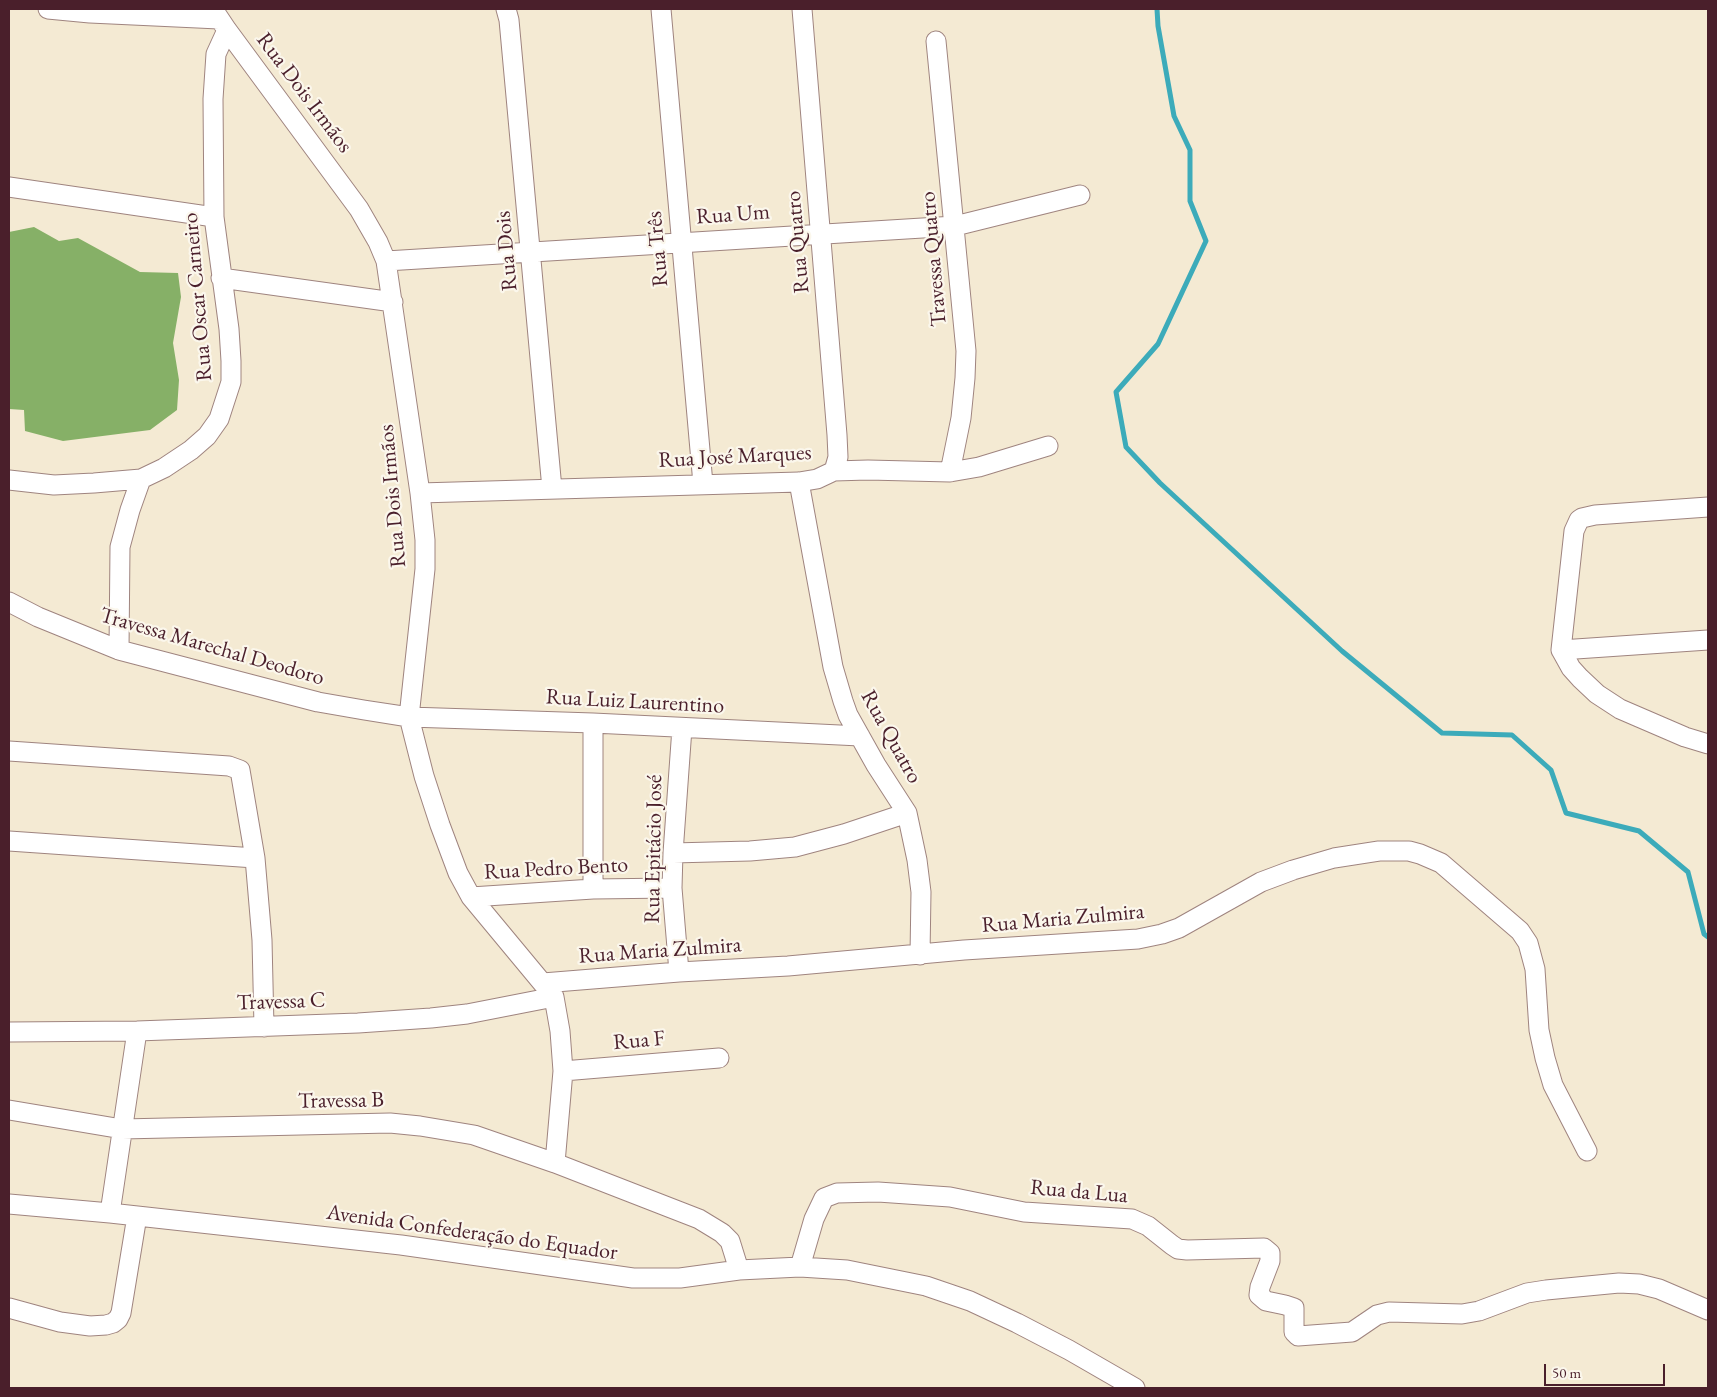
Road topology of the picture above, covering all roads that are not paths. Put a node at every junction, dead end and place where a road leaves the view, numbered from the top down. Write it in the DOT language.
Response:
graph roads {
  1 [pos="48,9"];
  2 [pos="506,9"];
  3 [pos="661,9"];
  4 [pos="802,9"];
  5 [pos="220,19"];
  6 [pos="936,41"];
  7 [pos="9,187"];
  8 [pos="1080,195"];
  9 [pos="214,217"];
  10 [pos="955,226"];
  11 [pos="822,234"];
  12 [pos="682,242"];
  13 [pos="531,251"];
  14 [pos="386,261"];
  15 [pos="221,278"];
  16 [pos="393,302"];
  17 [pos="1048,446"];
  18 [pos="834,471"];
  19 [pos="950,472"];
  20 [pos="141,478"];
  21 [pos="9,480"];
  22 [pos="799,482"];
  23 [pos="703,484"];
  24 [pos="552,489"];
  25 [pos="420,492"];
  26 [pos="1708,507"];
  27 [pos="9,602"];
  28 [pos="1708,640"];
  29 [pos="119,650"];
  30 [pos="1561,650"];
  31 [pos="409,717"];
  32 [pos="593,723"];
  33 [pos="682,728"];
  34 [pos="860,736"];
  35 [pos="1708,744"];
  36 [pos="9,751"];
  37 [pos="907,813"];
  38 [pos="9,840"];
  39 [pos="673,853"];
  40 [pos="255,858"];
  41 [pos="672,888"];
  42 [pos="593,889"];
  43 [pos="471,897"];
  44 [pos="920,955"];
  45 [pos="679,972"];
  46 [pos="548,990"];
  47 [pos="264,1027"];
  48 [pos="137,1031"];
  49 [pos="9,1032"];
  50 [pos="719,1058"];
  51 [pos="563,1071"];
  52 [pos="9,1110"];
  53 [pos="122,1129"];
  54 [pos="1587,1151"];
  55 [pos="555,1163"];
  56 [pos="9,1204"];
  57 [pos="110,1213"];
  58 [pos="137,1216"];
  59 [pos="800,1267"];
  60 [pos="739,1270"];
  61 [pos="9,1308"];
  62 [pos="1708,1310"];
  63 [pos="1135,1388"];
  1 -- 5 [label="street"];
  2 -- 13 [label="street, Rua Dois"];
  3 -- 12 [label="street, Rua Três"];
  4 -- 11 [label="street, Rua Quatro"];
  5 -- 9 [label="street, Rua Oscar Carneiro"];
  5 -- 14 [label="street, Rua Dois Irmãos"];
  6 -- 10 [label="street, Travessa Quatro"];
  7 -- 9 [label="street"];
  8 -- 10 [label="street, Rua Um"];
  9 -- 15 [label="street, Rua Oscar Carneiro"];
  10 -- 11 [label="street, Rua Um"];
  10 -- 19 [label="street, Travessa Quatro"];
  11 -- 12 [label="street, Rua Um"];
  11 -- 18 [label="street, Rua Quatro"];
  12 -- 13 [label="street, Rua Um"];
  12 -- 23 [label="street, Rua Três"];
  13 -- 14 [label="street, Rua Um"];
  13 -- 24 [label="street, Rua Dois"];
  14 -- 16 [label="street, Rua Dois Irmãos"];
  15 -- 16 [label="street"];
  15 -- 20 [label="street, Rua Oscar Carneiro"];
  16 -- 25 [label="street, Rua Dois Irmãos"];
  17 -- 19 [label="street, Rua José Marques"];
  18 -- 19 [label="street, Rua José Marques"];
  18 -- 22 [label="street, Rua José Marques"];
  20 -- 21 [label="street, Rua Oscar Carneiro"];
  20 -- 29 [label="street"];
  22 -- 23 [label="street, Rua José Marques"];
  22 -- 34 [label="street, Rua Quatro"];
  23 -- 24 [label="street, Rua José Marques"];
  24 -- 25 [label="street, Rua José Marques"];
  25 -- 31 [label="street, Rua Dois Irmãos"];
  26 -- 30 [label="street"];
  27 -- 29 [label="street, Travessa Marechal Deodoro"];
  28 -- 30 [label="street"];
  29 -- 31 [label="street, Travessa Marechal Deodoro"];
  30 -- 35 [label="street"];
  31 -- 32 [label="street, Rua Luiz Laurentino"];
  31 -- 43 [label="street, Rua Dois Irmãos"];
  32 -- 33 [label="street, Rua Luiz Laurentino"];
  32 -- 42 [label="street"];
  33 -- 34 [label="street, Rua Luiz Laurentino"];
  33 -- 39 [label="street, Rua Epitácio José"];
  34 -- 37 [label="street, Rua Quatro"];
  36 -- 40 [label="street"];
  37 -- 39 [label="street"];
  37 -- 44 [label="street, Rua Quatro"];
  38 -- 40 [label="street"];
  39 -- 41 [label="street, Rua Epitácio José"];
  40 -- 47 [label="street"];
  41 -- 42 [label="street, Rua Pedro Bento"];
  41 -- 45 [label="street, Rua Epitácio José"];
  42 -- 43 [label="street, Rua Pedro Bento"];
  43 -- 46 [label="street, Rua Dois Irmãos"];
  44 -- 45 [label="street, Rua Maria Zulmira"];
  44 -- 54 [label="street, Rua Maria Zulmira"];
  45 -- 46 [label="street, Rua Maria Zulmira"];
  46 -- 47 [label="street, Travessa C"];
  46 -- 51 [label="street, Rua Dois Irmãos"];
  47 -- 48 [label="street, Travessa C"];
  48 -- 49 [label="street, Travessa C"];
  48 -- 53 [label="street"];
  50 -- 51 [label="street, Rua F"];
  51 -- 55 [label="street, Rua Dois Irmãos"];
  52 -- 53 [label="street, Travessa B"];
  53 -- 55 [label="street, Travessa B"];
  53 -- 57 [label="street"];
  55 -- 60 [label="street, Travessa B"];
  56 -- 57 [label="street, Avenida Confederação do Equador"];
  57 -- 58 [label="street, Avenida Confederação do Equador"];
  58 -- 60 [label="street, Avenida Confederação do Equador"];
  58 -- 61 [label="street"];
  59 -- 60 [label="street, Avenida Confederação do Equador"];
  59 -- 62 [label="street, Rua da Lua"];
  59 -- 63 [label="street, Avenida Confederação do Equador"];
}
